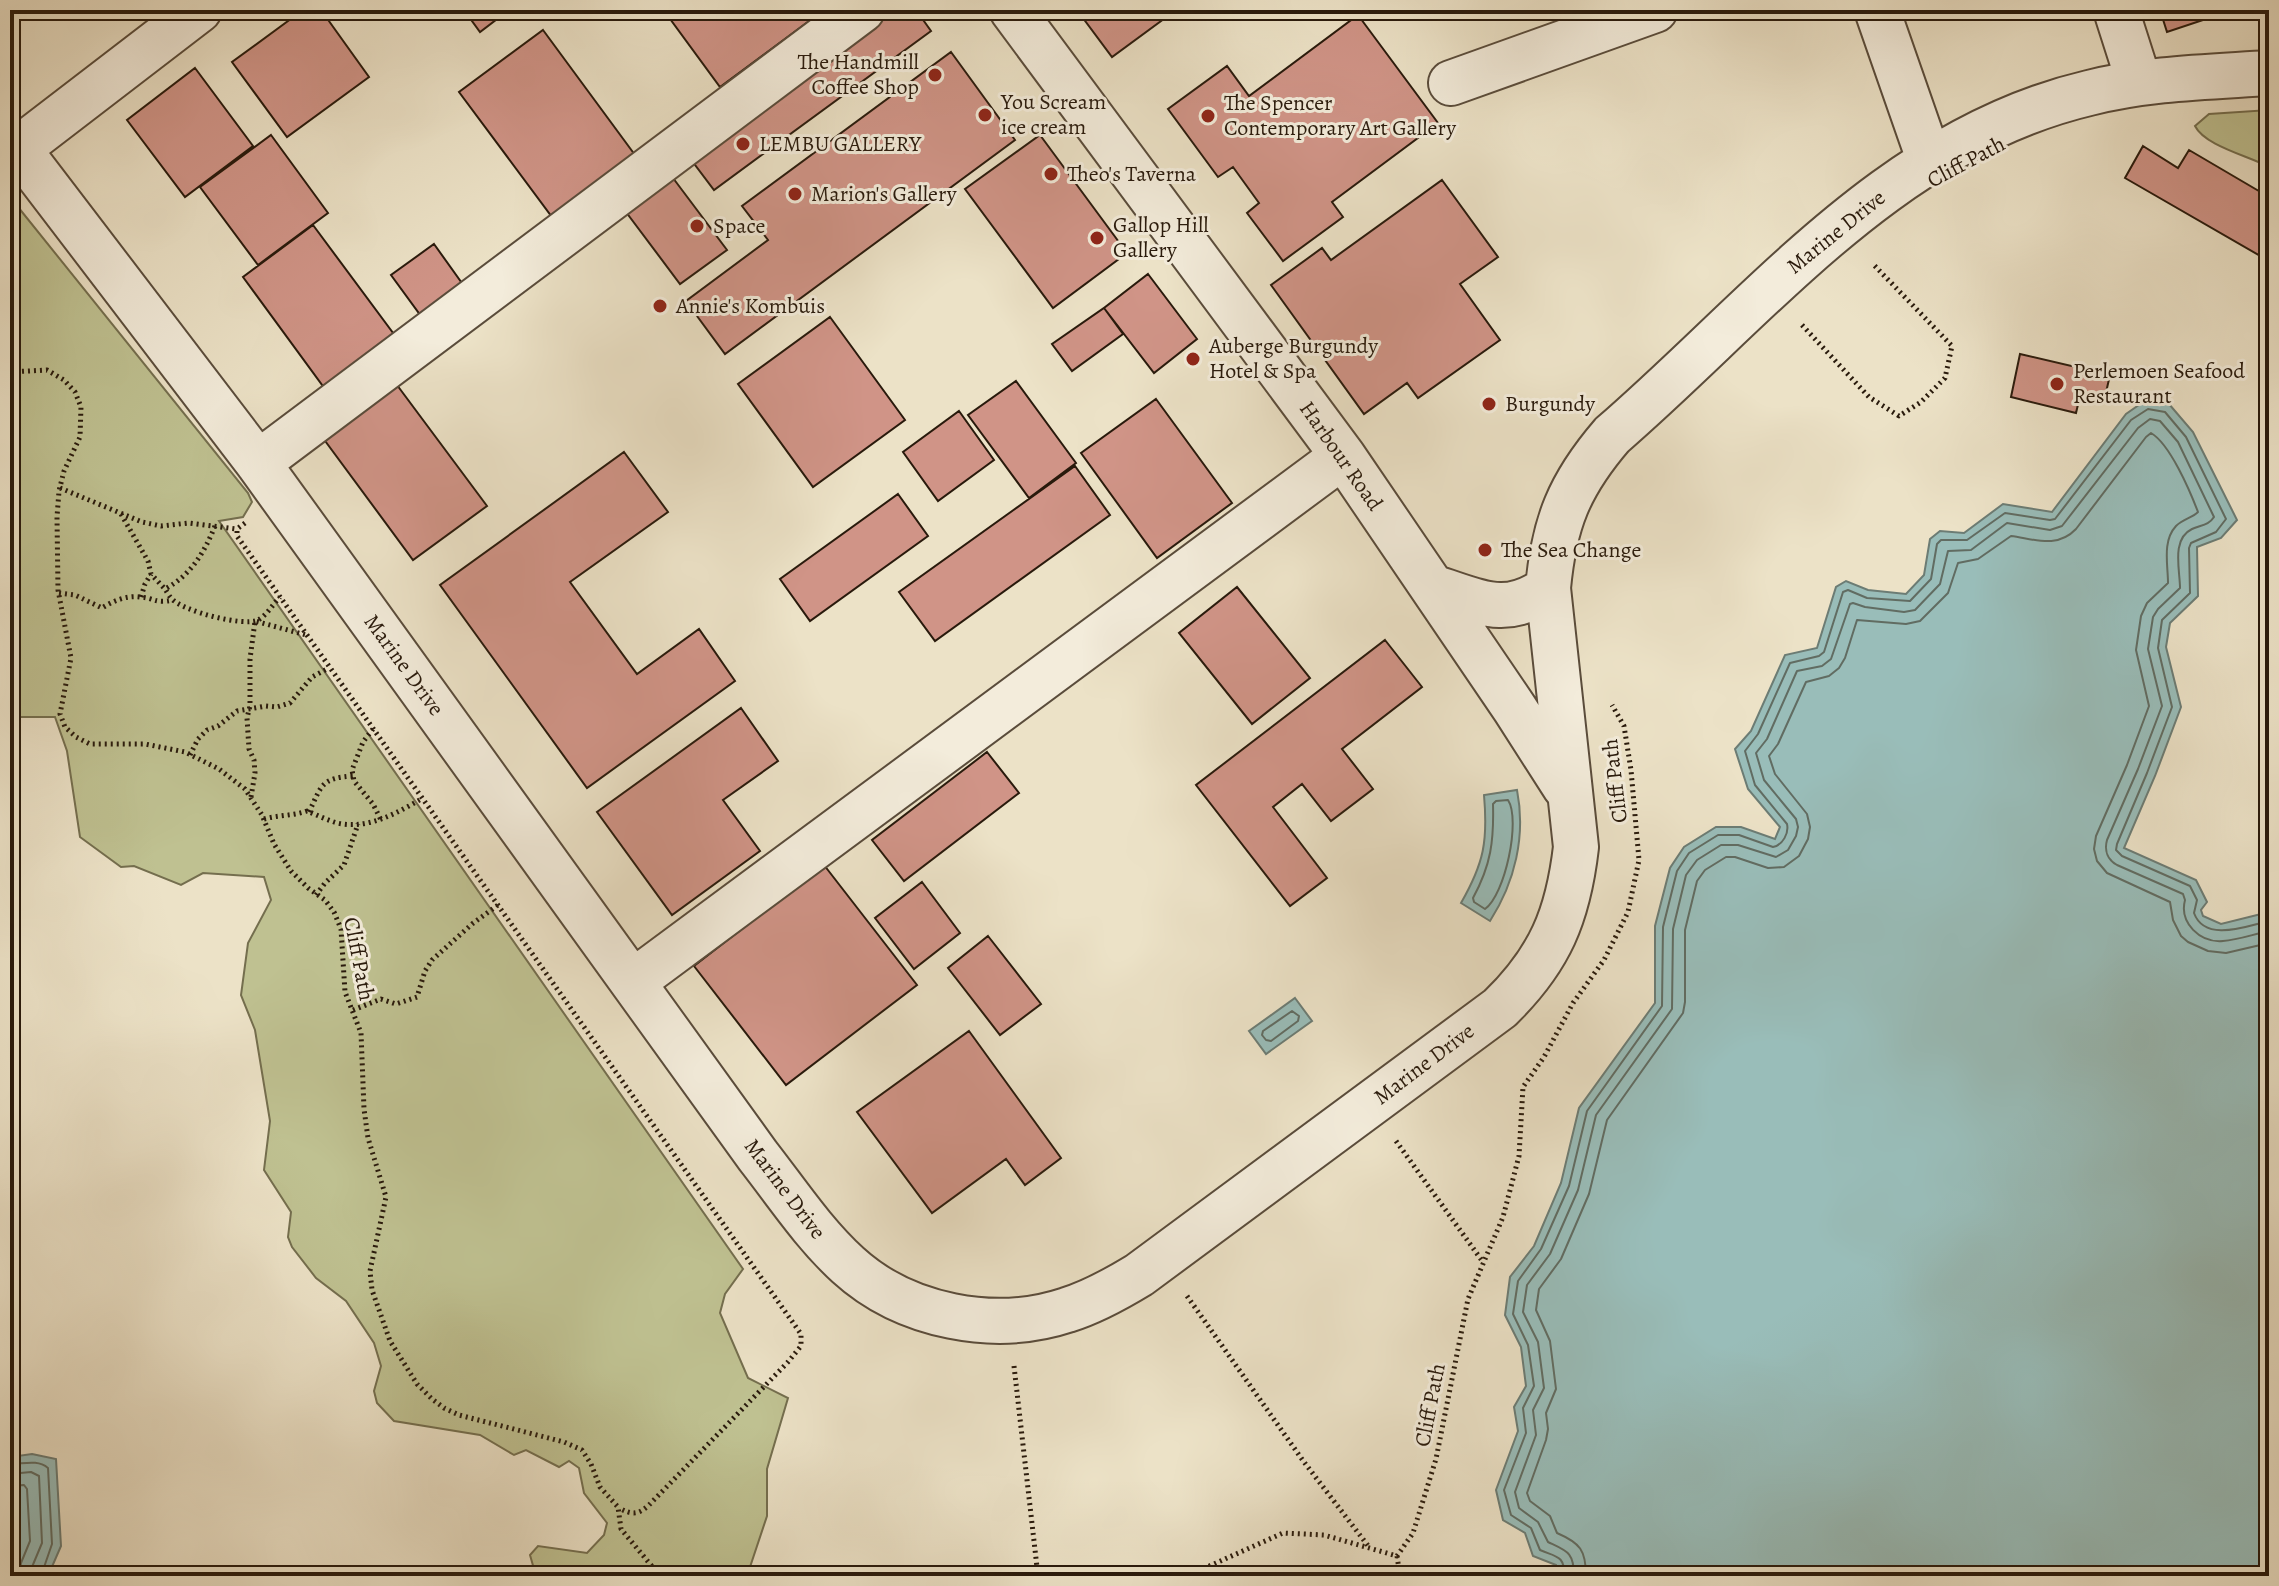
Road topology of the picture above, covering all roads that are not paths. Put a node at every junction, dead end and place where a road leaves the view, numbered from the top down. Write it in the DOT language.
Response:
graph roads {
  1 [pos="199,10"];
  2 [pos="862,10"];
  3 [pos="1012,10"];
  4 [pos="1655,10"];
  5 [pos="1877,10"];
  6 [pos="2116,10"];
  7 [pos="2269,73"];
  8 [pos="2139,82"];
  9 [pos="1451,83"];
  10 [pos="14,143"];
  11 [pos="1930,162"];
  12 [pos="1343,456"];
  13 [pos="266,474"];
  14 [pos="1432,587"];
  15 [pos="1548,588"];
  16 [pos="1571,796"];
  17 [pos="634,981"];
  1 -- 10 [label="street"];
  2 -- 13 [label="street"];
  3 -- 12 [label="street, Harbour Road"];
  4 -- 9 [label="street"];
  5 -- 11 [label="street"];
  6 -- 8 [label="street"];
  7 -- 8 [label="street, Marine Drive"];
  8 -- 11 [label="street, Marine Drive"];
  10 -- 13 [label="street, Marine Drive"];
  11 -- 15 [label="street, Marine Drive"];
  12 -- 14 [label="street, Harbour Road"];
  12 -- 17 [label="street"];
  13 -- 17 [label="street, Marine Drive"];
  14 -- 15 [label="street"];
  14 -- 16 [label="street, Harbour Road"];
  15 -- 16 [label="street, Marine Drive"];
  16 -- 17 [label="street, Marine Drive"];
}
